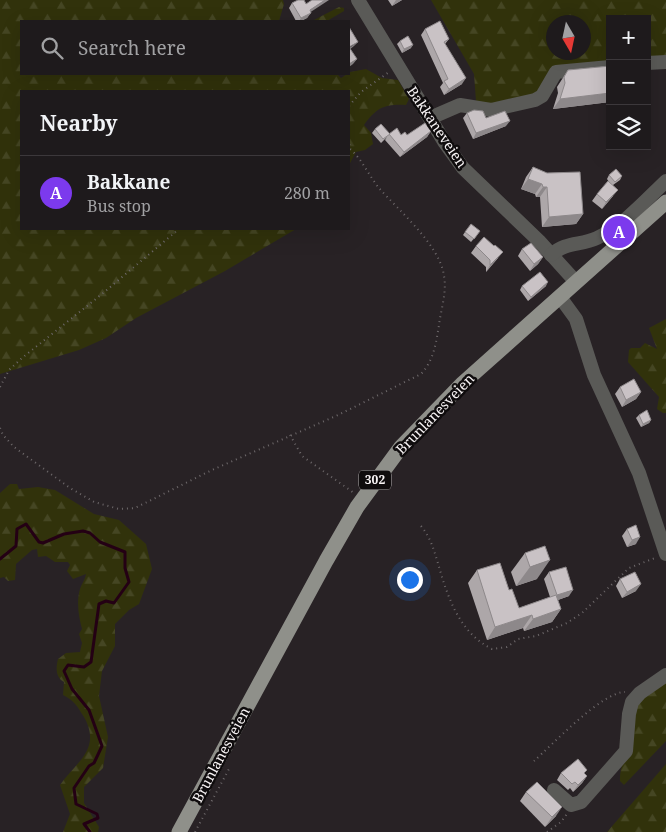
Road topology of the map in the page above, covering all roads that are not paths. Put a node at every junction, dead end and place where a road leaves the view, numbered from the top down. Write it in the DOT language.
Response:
graph roads {
  1 [pos="358,0"];
  2 [pos="666,62"];
  3 [pos="651,64"];
  4 [pos="606,67"];
  5 [pos="430,118"];
  6 [pos="666,181"];
  7 [pos="666,202"];
  8 [pos="551,255"];
  9 [pos="576,282"];
  10 [pos="560,296"];
  11 [pos="663,555"];
  12 [pos="666,674"];
  13 [pos="554,790"];
  14 [pos="179,832"];
  1 -- 5 [label="street, Bakkaneveien"];
  2 -- 3 [label="street"];
  4 -- 5 [label="street"];
  5 -- 8 [label="street, Bakkaneveien"];
  6 -- 8 [label="street"];
  7 -- 9 [label="main road, Brunlanesveien / 302"];
  8 -- 9 [label="street, Bakkaneveien"];
  9 -- 10 [label="main road, Brunlanesveien / 302"];
  10 -- 11 [label="street"];
  10 -- 14 [label="main road, Brunlanesveien / 302"];
  12 -- 13 [label="street"];
}
